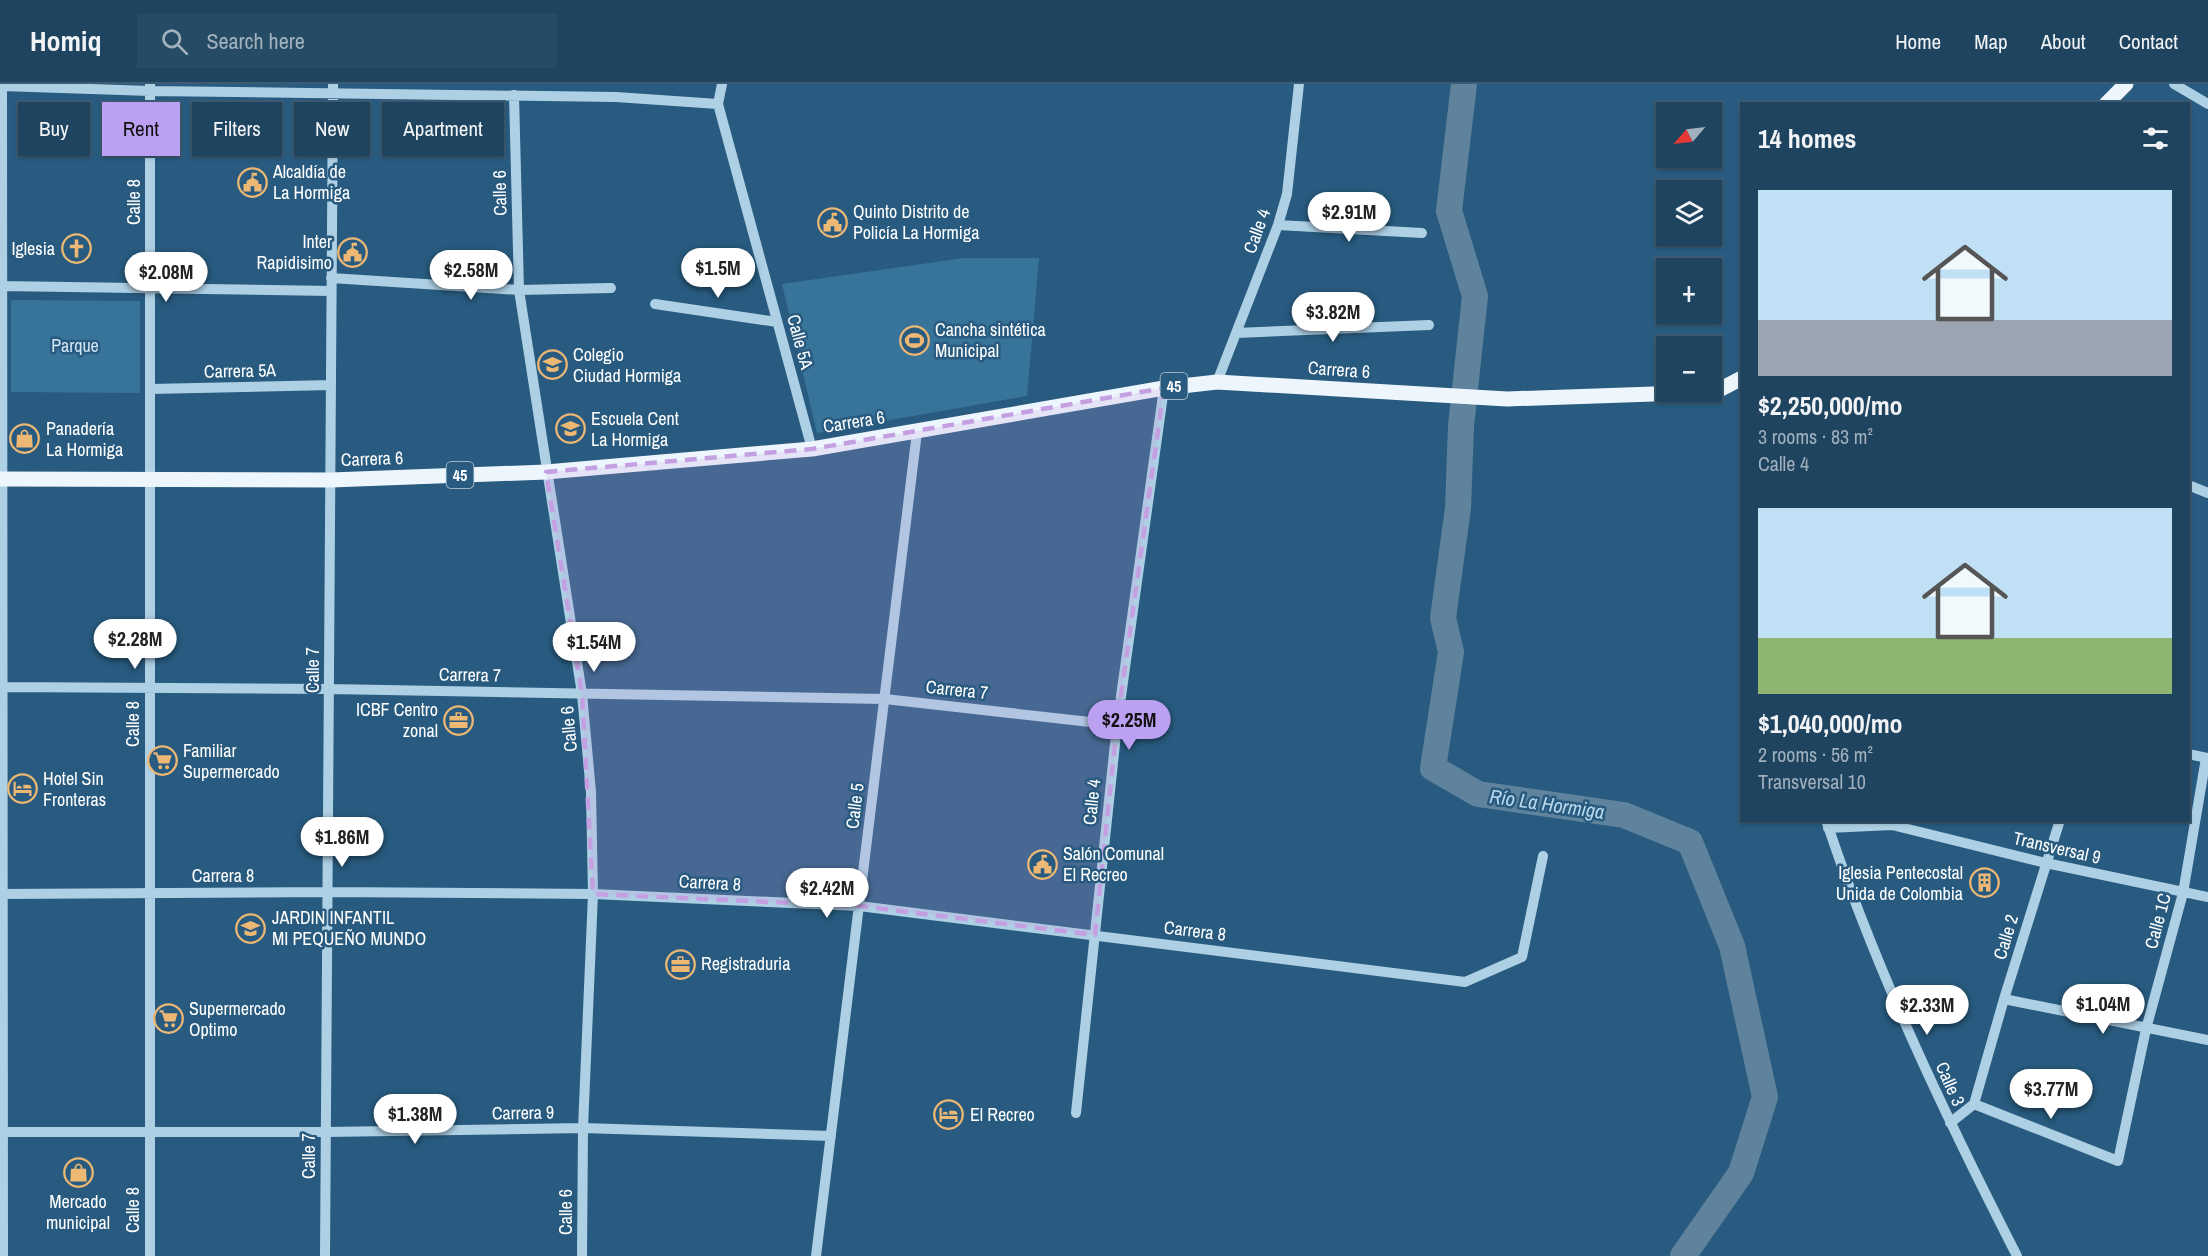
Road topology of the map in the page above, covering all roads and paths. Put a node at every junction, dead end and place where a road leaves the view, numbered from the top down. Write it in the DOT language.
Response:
graph roads {
  1 [pos="722,84"];
  2 [pos="1299,84"];
  3 [pos="2126,84"];
  4 [pos="2174,84"];
  5 [pos="2,85"];
  6 [pos="150,87"];
  7 [pos="333,89"];
  8 [pos="514,95"];
  9 [pos="2108,102"];
  10 [pos="2208,104"];
  11 [pos="718,105"];
  12 [pos="1278,225"];
  13 [pos="1422,233"];
  14 [pos="332,278"];
  15 [pos="1,286"];
  16 [pos="150,288"];
  17 [pos="611,288"];
  18 [pos="519,290"];
  19 [pos="331,291"];
  20 [pos="655,304"];
  21 [pos="777,322"];
  22 [pos="1429,325"];
  23 [pos="1236,333"];
  24 [pos="1740,379"];
  25 [pos="1217,382"];
  26 [pos="331,385"];
  27 [pos="1164,388"];
  28 [pos="1722,388"];
  29 [pos="150,389"];
  30 [pos="1656,394"];
  31 [pos="917,432"];
  32 [pos="812,449"];
  33 [pos="546,472"];
  34 [pos="1,479"];
  35 [pos="150,480"];
  36 [pos="331,480"];
  37 [pos="2190,486"];
  38 [pos="2208,494"];
  39 [pos="1,687"];
  40 [pos="150,688"];
  41 [pos="329,689"];
  42 [pos="582,694"];
  43 [pos="885,699"];
  44 [pos="1117,725"];
  45 [pos="2190,754"];
  46 [pos="2207,758"];
  47 [pos="2059,822"];
  48 [pos="1827,824"];
  49 [pos="1543,856"];
  50 [pos="2046,863"];
  51 [pos="328,892"];
  52 [pos="150,893"];
  53 [pos="2183,893"];
  54 [pos="1,894"];
  55 [pos="594,894"];
  56 [pos="2208,897"];
  57 [pos="859,906"];
  58 [pos="1095,935"];
  59 [pos="2004,999"];
  60 [pos="2146,1029"];
  61 [pos="2208,1040"];
  62 [pos="1974,1104"];
  63 [pos="1076,1113"];
  64 [pos="1950,1123"];
  65 [pos="583,1128"];
  66 [pos="2,1132"];
  67 [pos="326,1132"];
  68 [pos="150,1133"];
  69 [pos="831,1136"];
  70 [pos="3,1256"];
  71 [pos="150,1256"];
  72 [pos="325,1256"];
  73 [pos="582,1256"];
  74 [pos="816,1256"];
  75 [pos="2018,1256"];
  1 -- 11 [label="street"];
  2 -- 12 [label="street, Calle 4"];
  3 -- 9 [label="main road"];
  4 -- 10 [label="street"];
  5 -- 6 [label="street"];
  5 -- 15 [label="street"];
  6 -- 7 [label="street"];
  6 -- 16 [label="street, Calle 8"];
  7 -- 8 [label="street"];
  7 -- 14 [label="street, Calle 7"];
  8 -- 11 [label="street"];
  8 -- 18 [label="street, Calle 6"];
  11 -- 21 [label="street, Calle 5A"];
  12 -- 13 [label="street"];
  12 -- 23 [label="street, Calle 4"];
  14 -- 18 [label="street"];
  14 -- 19 [label="street, Calle 7"];
  15 -- 16 [label="street"];
  15 -- 34 [label="street"];
  16 -- 19 [label="street"];
  16 -- 29 [label="street, Calle 8"];
  17 -- 18 [label="street"];
  18 -- 33 [label="street, Calle 6"];
  19 -- 26 [label="street, Calle 7"];
  20 -- 21 [label="street"];
  21 -- 32 [label="street, Calle 5A"];
  22 -- 23 [label="street"];
  23 -- 25 [label="street, Calle 4"];
  24 -- 28 [label="main road, Carrera 6 / 45"];
  25 -- 27 [label="main road, Carrera 6 / 45"];
  25 -- 30 [label="main road, Carrera 6 / 45"];
  26 -- 29 [label="street, Carrera 5A"];
  26 -- 36 [label="street, Calle 7"];
  27 -- 31 [label="main road, Carrera 6 / 45"];
  27 -- 44 [label="street, Calle 4"];
  29 -- 35 [label="street, Calle 8"];
  31 -- 32 [label="main road, Carrera 6 / 45"];
  31 -- 43 [label="street, Calle 5"];
  32 -- 33 [label="main road, Carrera 6 / 45"];
  33 -- 36 [label="main road, Carrera 6 / 45"];
  33 -- 42 [label="street, Calle 6"];
  34 -- 35 [label="main road, Carrera 6 / 45"];
  34 -- 39 [label="street"];
  35 -- 36 [label="main road, Carrera 6 / 45"];
  35 -- 40 [label="street, Calle 8"];
  36 -- 41 [label="street, Calle 7"];
  37 -- 38 [label="street"];
  39 -- 40 [label="street, Carrera 7"];
  39 -- 54 [label="street"];
  40 -- 41 [label="street, Carrera 7"];
  40 -- 52 [label="street, Calle 8"];
  41 -- 42 [label="street, Carrera 7"];
  41 -- 51 [label="street, Calle 7"];
  42 -- 43 [label="street, Carrera 7"];
  42 -- 55 [label="street, Calle 6"];
  43 -- 44 [label="street, Carrera 7"];
  43 -- 57 [label="street, Calle 5"];
  44 -- 58 [label="street, Calle 4"];
  45 -- 46 [label="street"];
  46 -- 53 [label="street, Calle 1C"];
  47 -- 50 [label="street, Calle 2"];
  48 -- 50 [label="street, Transversal 9"];
  48 -- 64 [label="street, Calle 3"];
  49 -- 58 [label="street, Carrera 8"];
  50 -- 53 [label="street, Transversal 9"];
  50 -- 59 [label="street, Calle 2"];
  51 -- 52 [label="street, Carrera 8"];
  51 -- 55 [label="street, Carrera 8"];
  51 -- 67 [label="street, Calle 7"];
  52 -- 54 [label="street, Carrera 8"];
  52 -- 68 [label="street, Calle 8"];
  53 -- 56 [label="street, Transversal 9"];
  53 -- 60 [label="street, Calle 1C"];
  54 -- 66 [label="street"];
  55 -- 57 [label="street, Carrera 8"];
  55 -- 65 [label="street, Calle 6"];
  57 -- 58 [label="street, Carrera 8"];
  57 -- 69 [label="street, Calle 5"];
  58 -- 63 [label="street, Calle 4"];
  59 -- 60 [label="street"];
  59 -- 62 [label="street, Calle 2"];
  60 -- 61 [label="street"];
  60 -- 62 [label="street, Calle 1C"];
  62 -- 64 [label="street"];
  64 -- 75 [label="street, Calle 3"];
  65 -- 67 [label="street, Carrera 9"];
  65 -- 69 [label="street, Carrera 9"];
  65 -- 73 [label="street, Calle 6"];
  66 -- 68 [label="street, Carrera 9"];
  66 -- 70 [label="street"];
  67 -- 68 [label="street, Carrera 9"];
  67 -- 72 [label="street, Calle 7"];
  68 -- 71 [label="street, Calle 8"];
  69 -- 74 [label="street, Calle 5"];
}
